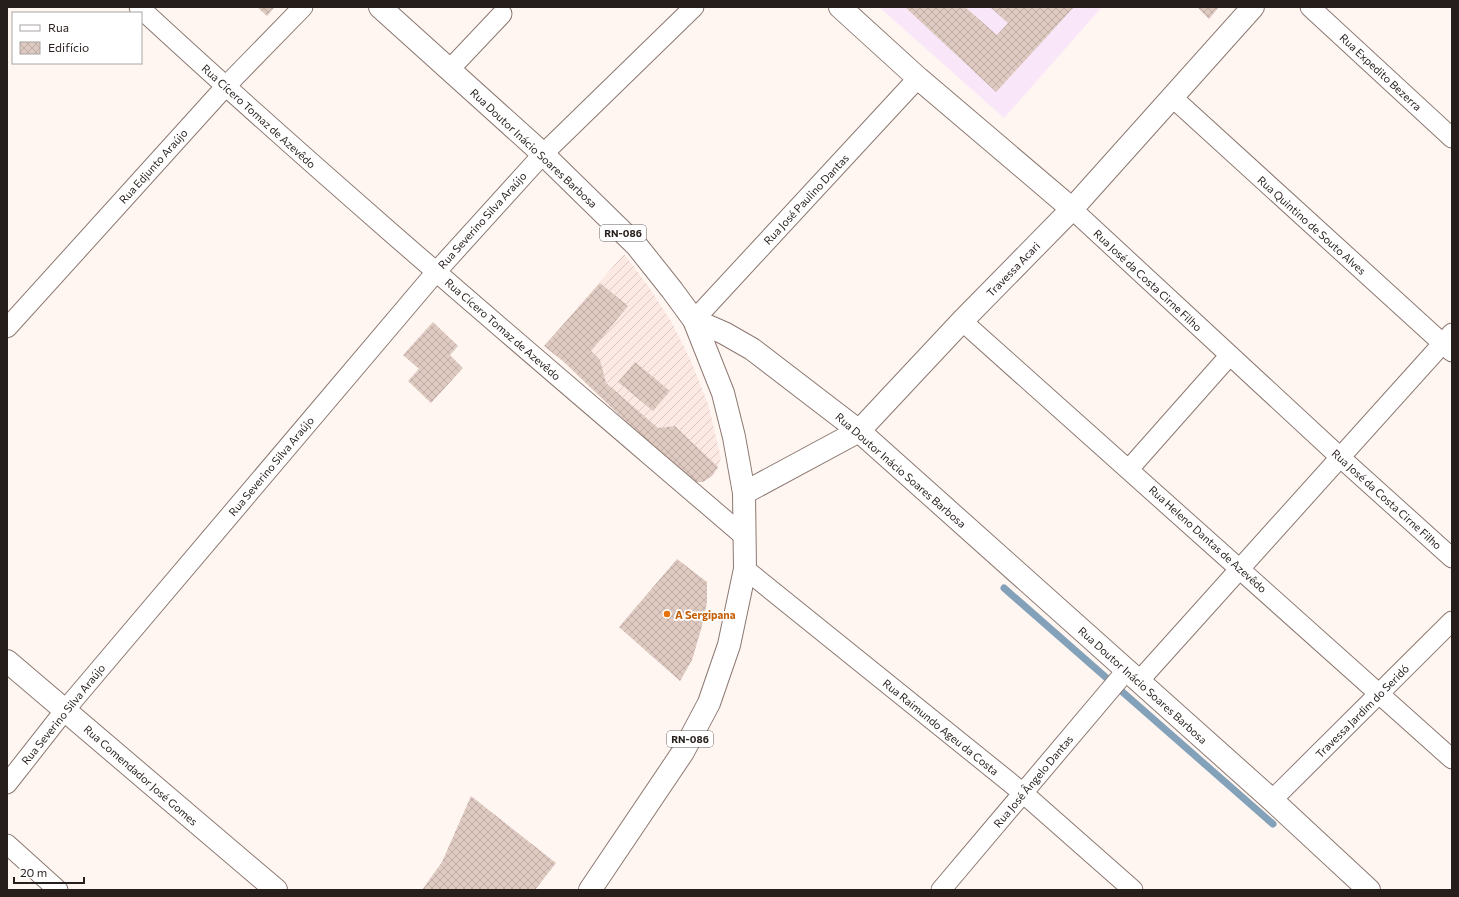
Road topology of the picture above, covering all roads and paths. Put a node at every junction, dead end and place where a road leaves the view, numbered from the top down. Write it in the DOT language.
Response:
graph roads {
  1 [pos="138,7"];
  2 [pos="303,7"];
  3 [pos="380,7"];
  4 [pos="694,7"];
  5 [pos="840,7"];
  6 [pos="1253,7"];
  7 [pos="1310,7"];
  8 [pos="502,14"];
  9 [pos="450,69"];
  10 [pos="918,78"];
  11 [pos="225,87"];
  12 [pos="1172,97"];
  13 [pos="1452,138"];
  14 [pos="542,154"];
  15 [pos="1072,209"];
  16 [pos="436,272"];
  17 [pos="694,320"];
  18 [pos="962,321"];
  19 [pos="7,328"];
  20 [pos="1449,343"];
  21 [pos="1230,355"];
  22 [pos="859,431"];
  23 [pos="1341,458"];
  24 [pos="1129,469"];
  25 [pos="744,493"];
  26 [pos="745,537"];
  27 [pos="1452,558"];
  28 [pos="1241,568"];
  29 [pos="745,569"];
  30 [pos="1452,622"];
  31 [pos="7,661"];
  32 [pos="1132,677"];
  33 [pos="1380,694"];
  34 [pos="65,710"];
  35 [pos="1452,759"];
  36 [pos="7,784"];
  37 [pos="1023,793"];
  38 [pos="1272,800"];
  39 [pos="7,844"];
  40 [pos="58,890"];
  41 [pos="276,890"];
  42 [pos="590,890"];
  43 [pos="941,890"];
  44 [pos="1133,890"];
  45 [pos="1369,890"];
  1 -- 11 [label="street, Rua Cícero Tomaz de Azevêdo"];
  2 -- 11 [label="street, Rua Edjunto Araújo"];
  3 -- 9 [label="street, Rua Doutor Inácio Soares Barbosa / RN-086"];
  4 -- 14 [label="street, Rua Severino Silva Araújo"];
  5 -- 10 [label="street, Rua José da Costa Cirne Filho"];
  6 -- 12 [label="street, Travessa Acari"];
  7 -- 13 [label="street, Rua Expedito Bezerra"];
  8 -- 9 [label="street"];
  9 -- 14 [label="street, Rua Doutor Inácio Soares Barbosa / RN-086"];
  10 -- 15 [label="street, Rua José da Costa Cirne Filho"];
  10 -- 17 [label="street, Rua José Paulino Dantas"];
  11 -- 16 [label="street, Rua Cícero Tomaz de Azevêdo"];
  11 -- 19 [label="street, Rua Edjunto Araújo"];
  12 -- 15 [label="street, Travessa Acari"];
  12 -- 20 [label="street, Rua Quintino de Souto Alves"];
  14 -- 16 [label="street, Rua Severino Silva Araújo"];
  14 -- 17 [label="street, Rua Doutor Inácio Soares Barbosa / RN-086"];
  15 -- 18 [label="street, Travessa Acari"];
  15 -- 21 [label="street, Rua José da Costa Cirne Filho"];
  16 -- 26 [label="street, Rua Cícero Tomaz de Azevêdo"];
  16 -- 34 [label="street, Rua Severino Silva Araújo"];
  17 -- 22 [label="street, Rua Doutor Inácio Soares Barbosa"];
  17 -- 25 [label="street, RN-086"];
  18 -- 22 [label="street, Travessa Acari"];
  18 -- 24 [label="street, Rua Heleno Dantas de Azevêdo"];
  20 -- 23 [label="street, Rua José Ângelo Dantas"];
  21 -- 23 [label="street, Rua José da Costa Cirne Filho"];
  21 -- 24 [label="street"];
  22 -- 25 [label="street, Travessa Acari"];
  22 -- 32 [label="street, Rua Doutor Inácio Soares Barbosa"];
  23 -- 27 [label="street, Rua José da Costa Cirne Filho"];
  23 -- 28 [label="street, Rua José Ângelo Dantas"];
  24 -- 28 [label="street, Rua Heleno Dantas de Azevêdo"];
  25 -- 26 [label="street, RN-086"];
  26 -- 29 [label="street, RN-086"];
  28 -- 32 [label="street, Rua José Ângelo Dantas"];
  28 -- 33 [label="street, Rua Heleno Dantas de Azevêdo"];
  29 -- 37 [label="street, Rua Raimundo Ageu da Costa"];
  29 -- 42 [label="street, RN-086"];
  30 -- 33 [label="street, Travessa Jardim do Seridó"];
  31 -- 34 [label="street, Rua Comendador José Gomes"];
  32 -- 37 [label="street, Rua José Ângelo Dantas"];
  32 -- 38 [label="street, Rua Doutor Inácio Soares Barbosa"];
  33 -- 35 [label="street, Rua Heleno Dantas de Azevêdo"];
  33 -- 38 [label="street, Travessa Jardim do Seridó"];
  34 -- 36 [label="street, Rua Severino Silva Araújo"];
  34 -- 41 [label="street, Rua Comendador José Gomes"];
  37 -- 43 [label="street, Rua José Ângelo Dantas"];
  37 -- 44 [label="street, Rua Raimundo Ageu da Costa"];
  38 -- 45 [label="street, Rua Doutor Inácio Soares Barbosa"];
  39 -- 40 [label="street"];
}
